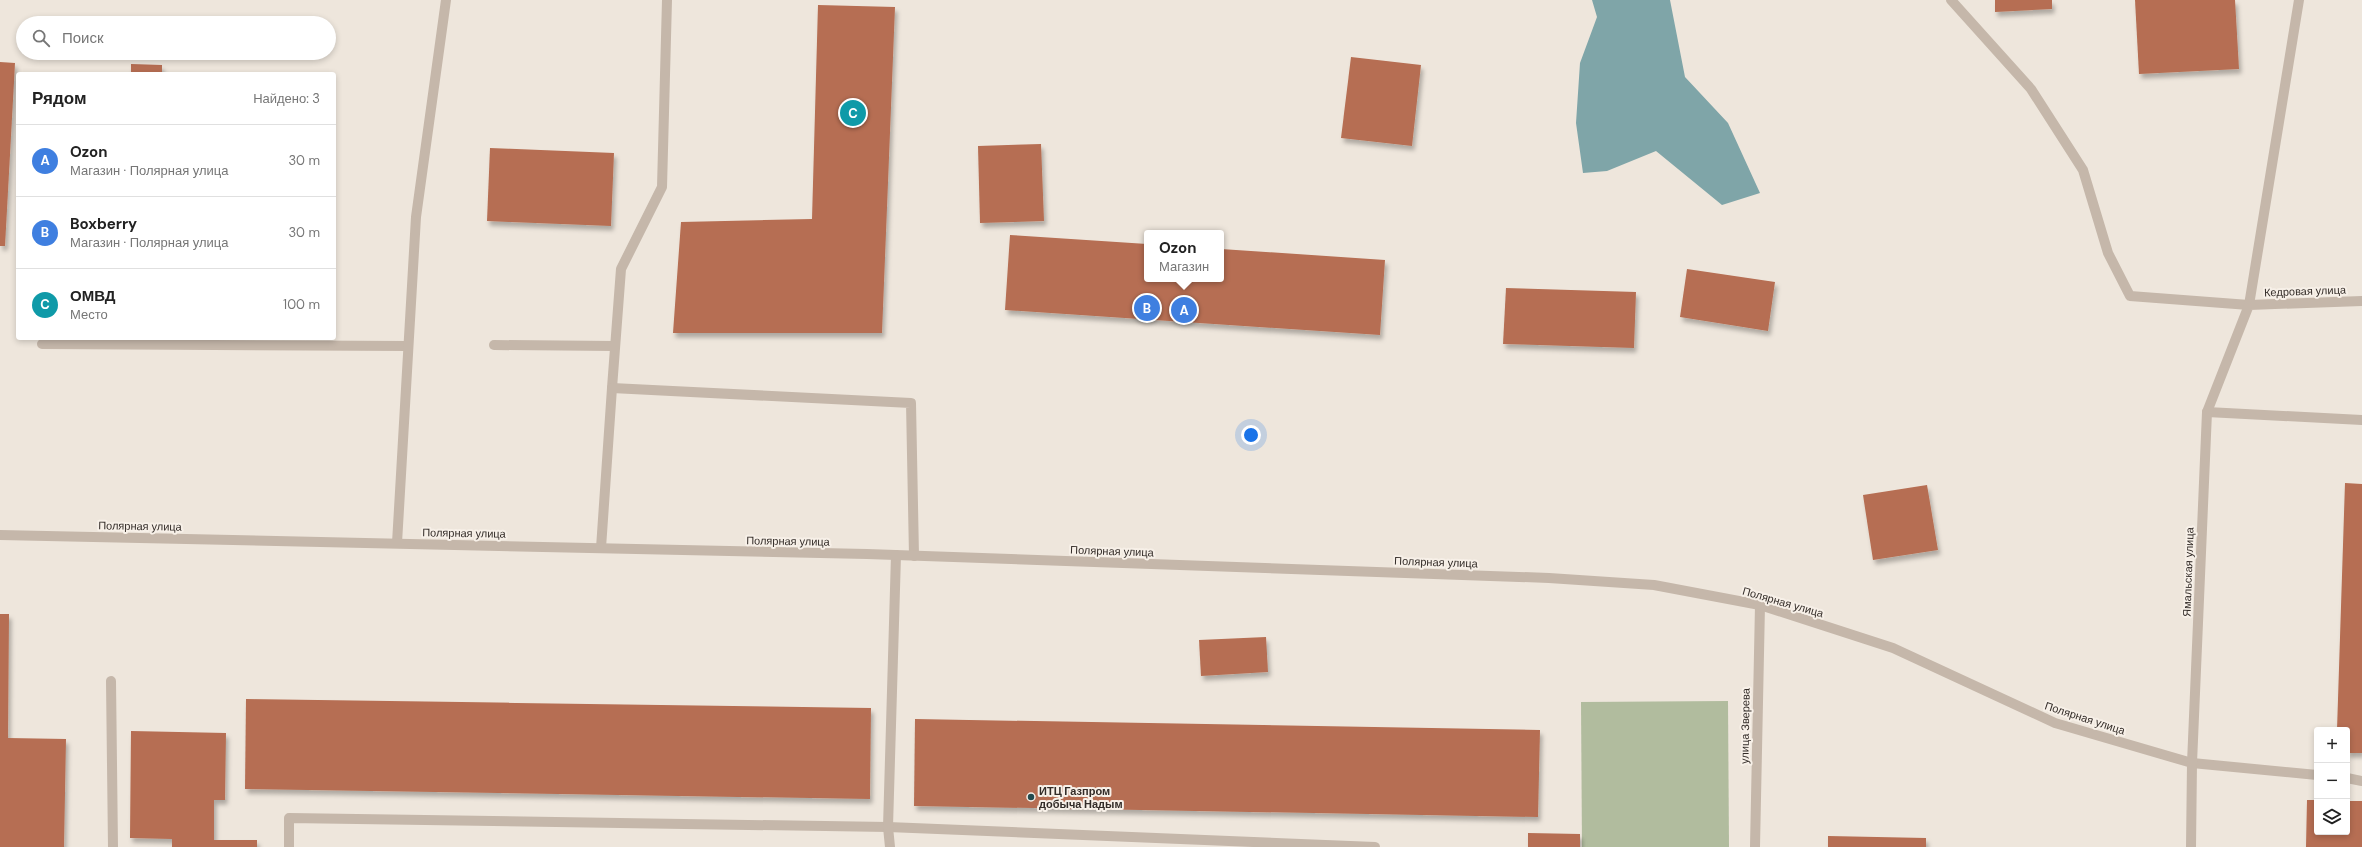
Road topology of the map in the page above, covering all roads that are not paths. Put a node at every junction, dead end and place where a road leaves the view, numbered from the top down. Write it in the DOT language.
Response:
graph roads {
  1 [pos="446,0"];
  2 [pos="667,0"];
  3 [pos="1951,0"];
  4 [pos="2299,0"];
  5 [pos="2362,301"];
  6 [pos="2249,305"];
  7 [pos="42,344"];
  8 [pos="494,345"];
  9 [pos="408,346"];
  10 [pos="615,346"];
  11 [pos="612,388"];
  12 [pos="2207,412"];
  13 [pos="2362,420"];
  14 [pos="0,535"];
  15 [pos="397,543"];
  16 [pos="601,548"];
  17 [pos="896,555"];
  18 [pos="914,556"];
  19 [pos="1760,605"];
  20 [pos="111,681"];
  21 [pos="2192,763"];
  22 [pos="2314,775"];
  23 [pos="2350,779"];
  24 [pos="2362,781"];
  25 [pos="888,827"];
  26 [pos="112,847"];
  27 [pos="289,847"];
  28 [pos="890,847"];
  29 [pos="1375,847"];
  30 [pos="1755,847"];
  31 [pos="2191,847"];
  1 -- 9 [label="street"];
  2 -- 10 [label="street"];
  3 -- 6 [label="street, Кедровая улица"];
  4 -- 6 [label="street, Ямальская улица"];
  5 -- 6 [label="street, Кедровая улица"];
  6 -- 12 [label="street, Ямальская улица"];
  7 -- 9 [label="street"];
  8 -- 10 [label="street"];
  9 -- 15 [label="street"];
  10 -- 11 [label="street"];
  11 -- 16 [label="street"];
  11 -- 18 [label="street"];
  12 -- 13 [label="street"];
  12 -- 21 [label="street, Ямальская улица"];
  14 -- 15 [label="street, Полярная улица"];
  15 -- 16 [label="street, Полярная улица"];
  16 -- 17 [label="street, Полярная улица"];
  17 -- 18 [label="street, Полярная улица"];
  17 -- 25 [label="street"];
  18 -- 19 [label="street, Полярная улица"];
  19 -- 21 [label="street, Полярная улица"];
  19 -- 30 [label="street, улица Зверева"];
  20 -- 26 [label="street"];
  21 -- 22 [label="street, Полярная улица"];
  21 -- 31 [label="street, Ямальская улица"];
  23 -- 24 [label="street"];
  25 -- 27 [label="street"];
  25 -- 28 [label="street"];
  25 -- 29 [label="street"];
}
